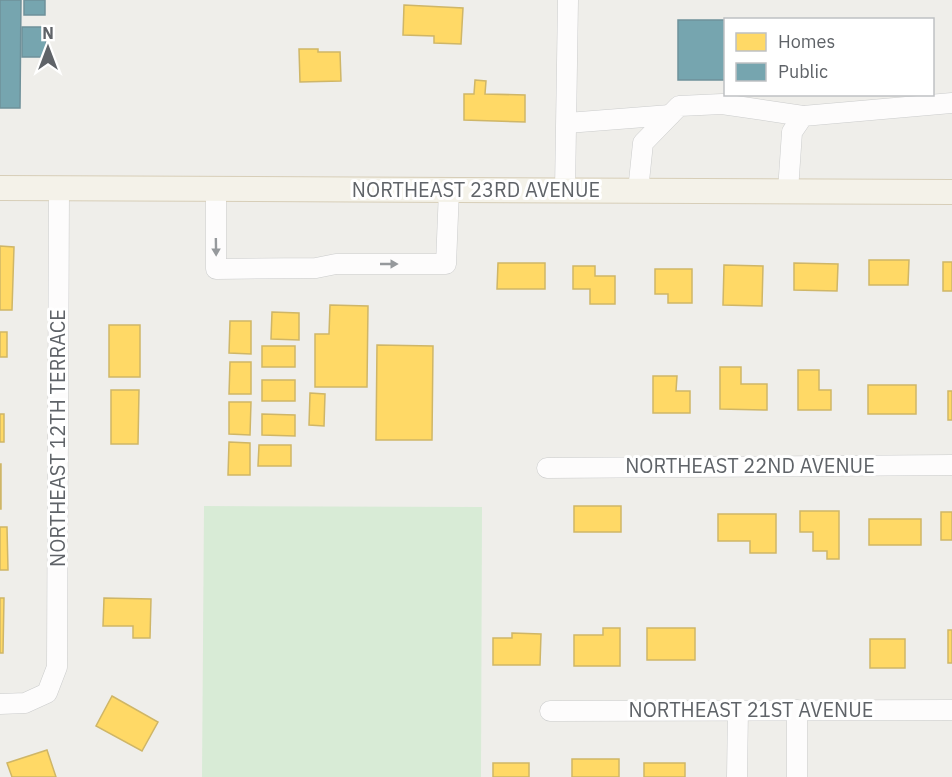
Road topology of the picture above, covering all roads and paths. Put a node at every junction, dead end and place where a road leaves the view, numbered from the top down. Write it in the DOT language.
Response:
graph roads {
  1 [pos="568,0"];
  2 [pos="952,103"];
  3 [pos="670,115"];
  4 [pos="803,116"];
  5 [pos="567,123"];
  6 [pos="0,188"];
  7 [pos="59,188"];
  8 [pos="216,189"];
  9 [pos="448,190"];
  10 [pos="565,190"];
  11 [pos="638,191"];
  12 [pos="788,191"];
  13 [pos="952,192"];
  14 [pos="952,465"];
  15 [pos="547,468"];
  16 [pos="0,704"];
  17 [pos="738,710"];
  18 [pos="796,710"];
  19 [pos="952,710"];
  20 [pos="550,711"];
  21 [pos="737,777"];
  22 [pos="796,777"];
  1 -- 5 [label="street"];
  2 -- 4 [label="street"];
  3 -- 4 [label="street"];
  3 -- 5 [label="street"];
  3 -- 11 [label="street"];
  4 -- 12 [label="street"];
  5 -- 10 [label="street"];
  6 -- 7 [label="main road, NORTHEAST 23RD AVENUE"];
  7 -- 8 [label="main road, NORTHEAST 23RD AVENUE"];
  7 -- 16 [label="street, NORTHEAST 12TH TERRACE"];
  8 -- 9 [label="main road, NORTHEAST 23RD AVENUE"];
  8 -- 9 [label="street, one-way"];
  9 -- 10 [label="main road, NORTHEAST 23RD AVENUE"];
  10 -- 11 [label="main road, NORTHEAST 23RD AVENUE"];
  11 -- 12 [label="main road, NORTHEAST 23RD AVENUE"];
  12 -- 13 [label="main road, NORTHEAST 23RD AVENUE"];
  14 -- 15 [label="street, NORTHEAST 22ND AVENUE"];
  17 -- 18 [label="street, NORTHEAST 21ST AVENUE"];
  17 -- 20 [label="street, NORTHEAST 21ST AVENUE"];
  17 -- 21 [label="street"];
  18 -- 19 [label="street, NORTHEAST 21ST AVENUE"];
  18 -- 22 [label="street"];
}
